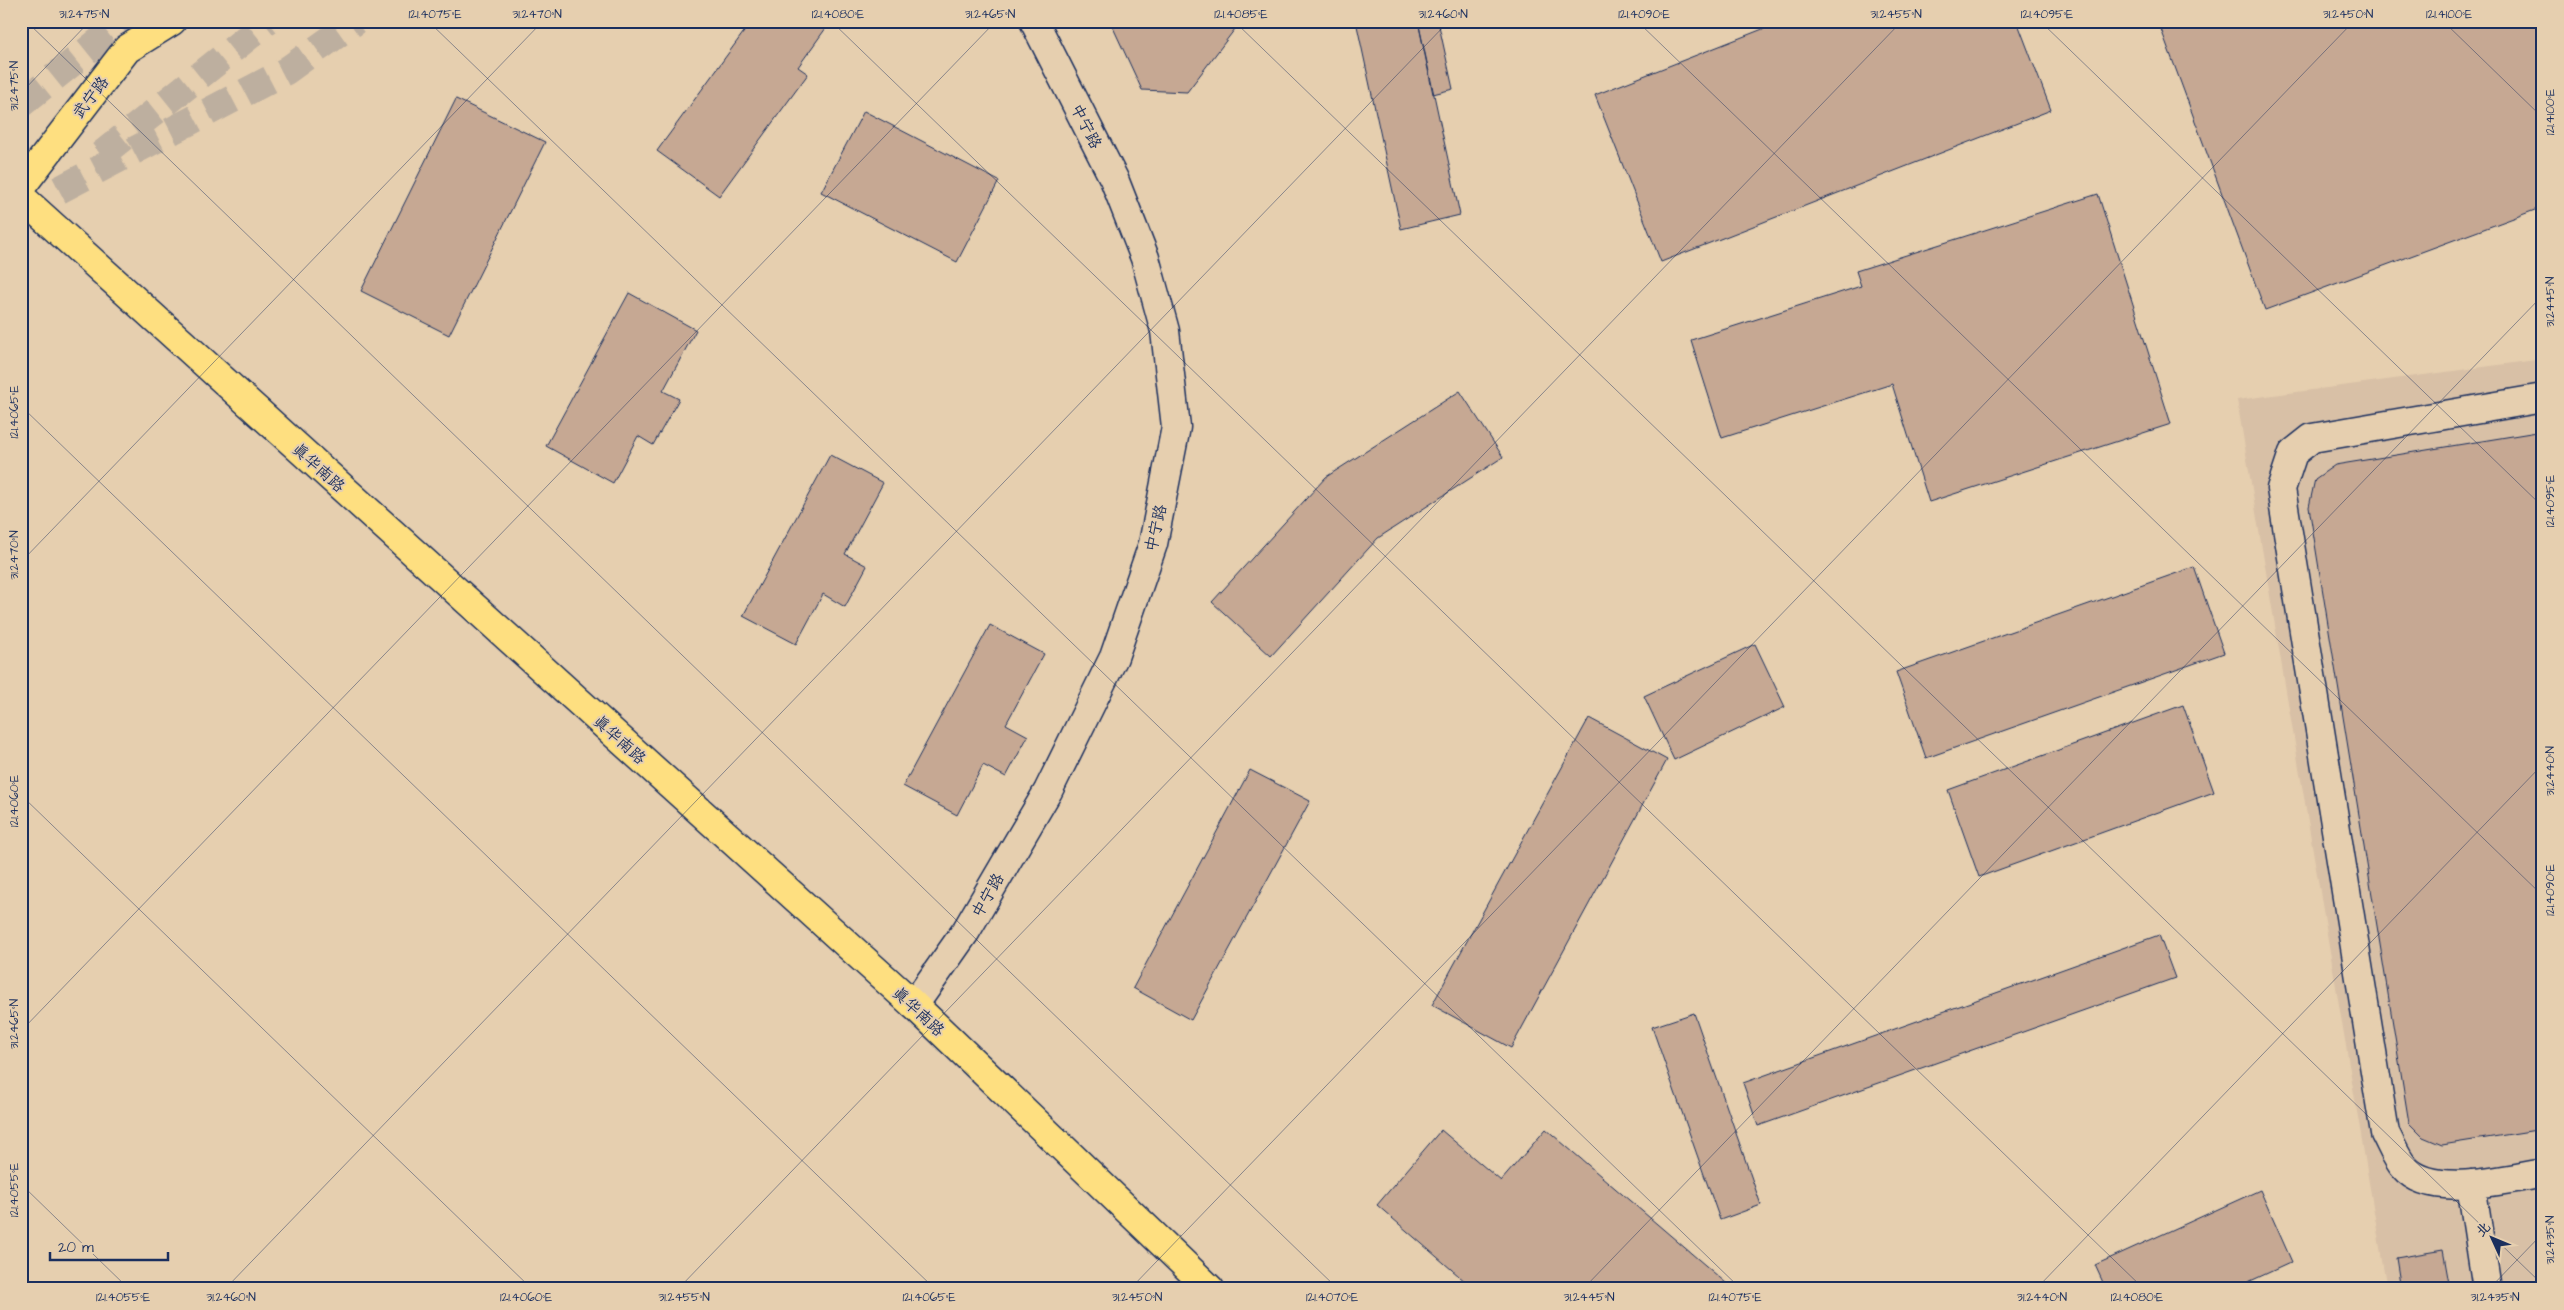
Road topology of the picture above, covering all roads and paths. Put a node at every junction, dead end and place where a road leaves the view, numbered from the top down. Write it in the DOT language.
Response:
graph roads {
  1 [pos="172,21"];
  2 [pos="1034,21"];
  3 [pos="21,187"];
  4 [pos="21,197"];
  5 [pos="2543,398"];
  6 [pos="914,1005"];
  7 [pos="2543,1173"];
  8 [pos="2471,1184"];
  9 [pos="1210,1289"];
  10 [pos="2487,1289"];
  1 -- 3 [label="main road, 武宁路"];
  2 -- 6 [label="street, 中宁路"];
  4 -- 6 [label="main road, 真华南路"];
  5 -- 8 [label="street"];
  6 -- 9 [label="main road, 真华南路"];
  7 -- 8 [label="street"];
  8 -- 10 [label="street"];
}
